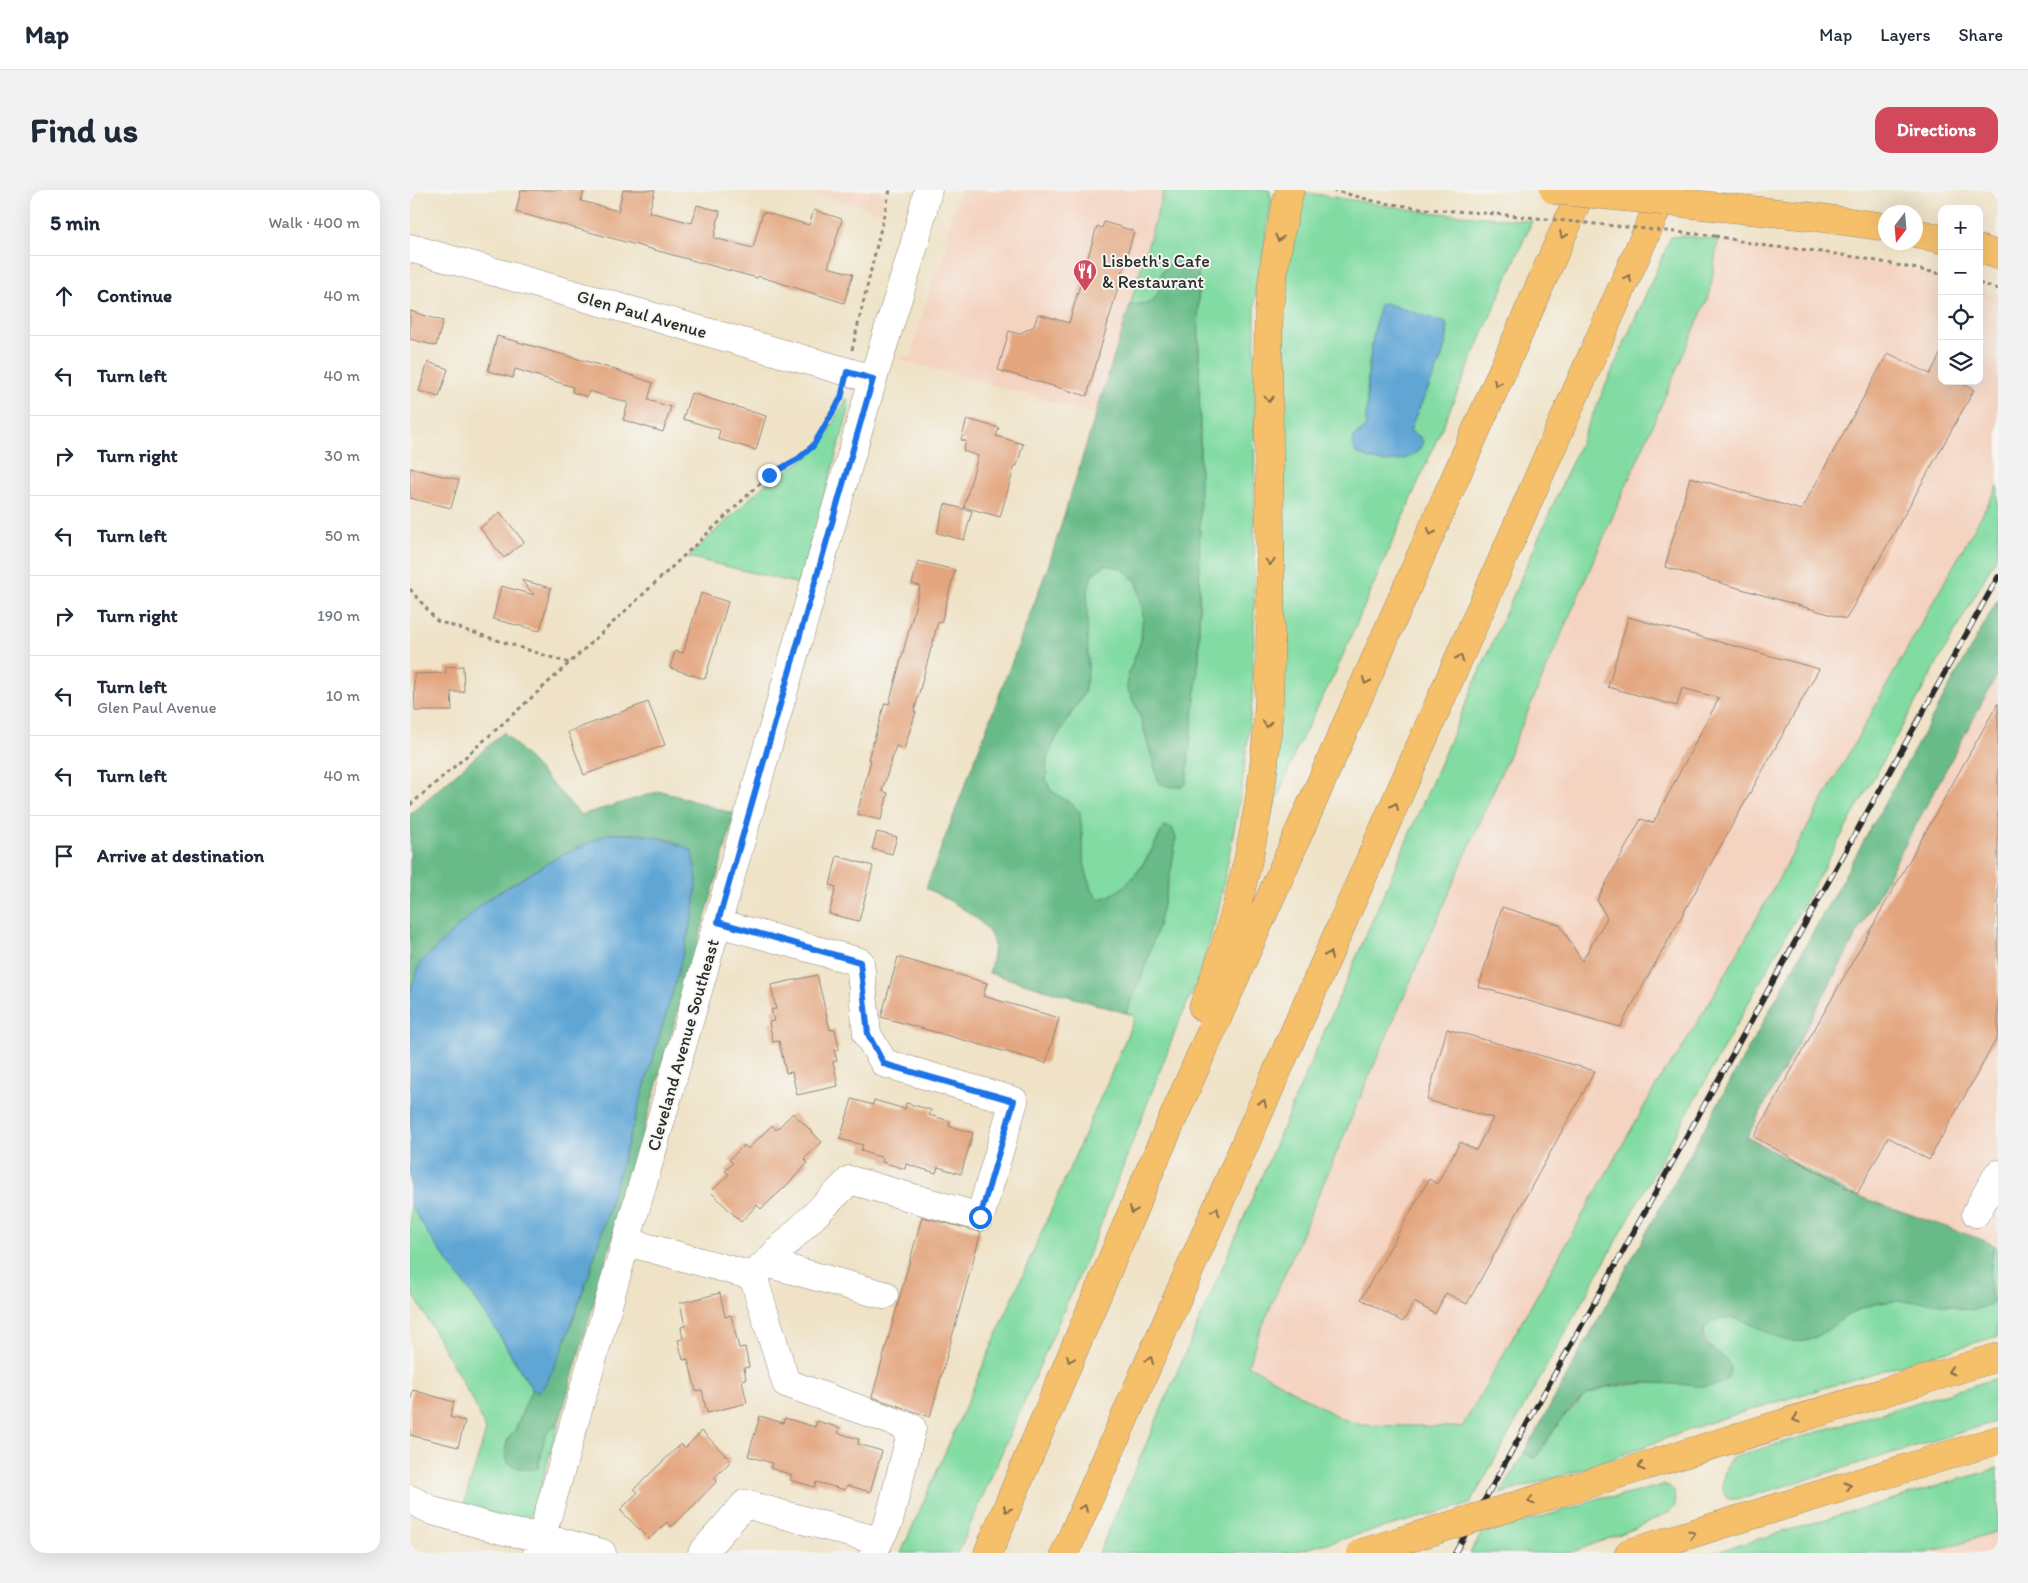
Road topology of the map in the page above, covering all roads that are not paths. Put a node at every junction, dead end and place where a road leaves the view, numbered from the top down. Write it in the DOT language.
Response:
graph roads {
  1 [pos="928,190"];
  2 [pos="1290,190"];
  3 [pos="1554,190"];
  4 [pos="1582,190"];
  5 [pos="1665,190"];
  6 [pos="1878,226"];
  7 [pos="1923,235"];
  8 [pos="1938,238"];
  9 [pos="410,248"];
  10 [pos="1982,250"];
  11 [pos="1998,255"];
  12 [pos="873,379"];
  13 [pos="718,922"];
  14 [pos="1998,1174"];
  15 [pos="1144,1184"];
  16 [pos="1976,1213"];
  17 [pos="627,1242"];
  18 [pos="760,1269"];
  19 [pos="884,1295"];
  20 [pos="1998,1357"];
  21 [pos="1998,1440"];
  22 [pos="410,1500"];
  23 [pos="540,1545"];
  24 [pos="876,1547"];
  25 [pos="602,1553"];
  26 [pos="702,1553"];
  27 [pos="988,1553"];
  28 [pos="1065,1553"];
  29 [pos="1361,1553"];
  30 [pos="1629,1553"];
  1 -- 12 [label="street, Cleveland Avenue Southeast"];
  2 -- 15 [label="main road, one-way"];
  3 -- 6 [label="main road, bridge"];
  4 -- 15 [label="main road, one-way"];
  28 -- 5 [label="main road, one-way"];
  7 -- 8 [label="main road"];
  9 -- 12 [label="street, Glen Paul Avenue"];
  10 -- 11 [label="main road"];
  12 -- 13 [label="street, Cleveland Avenue Southeast"];
  13 -- 17 [label="street, Cleveland Avenue Southeast"];
  13 -- 18 [label="street"];
  14 -- 16 [label="street"];
  15 -- 27 [label="main road, one-way"];
  17 -- 18 [label="street"];
  17 -- 23 [label="street, Cleveland Avenue Southeast"];
  18 -- 19 [label="street"];
  18 -- 24 [label="street"];
  20 -- 29 [label="main road, one-way, bridge"];
  30 -- 21 [label="main road, one-way"];
  22 -- 23 [label="street"];
  23 -- 25 [label="street"];
  24 -- 26 [label="street"];
}
